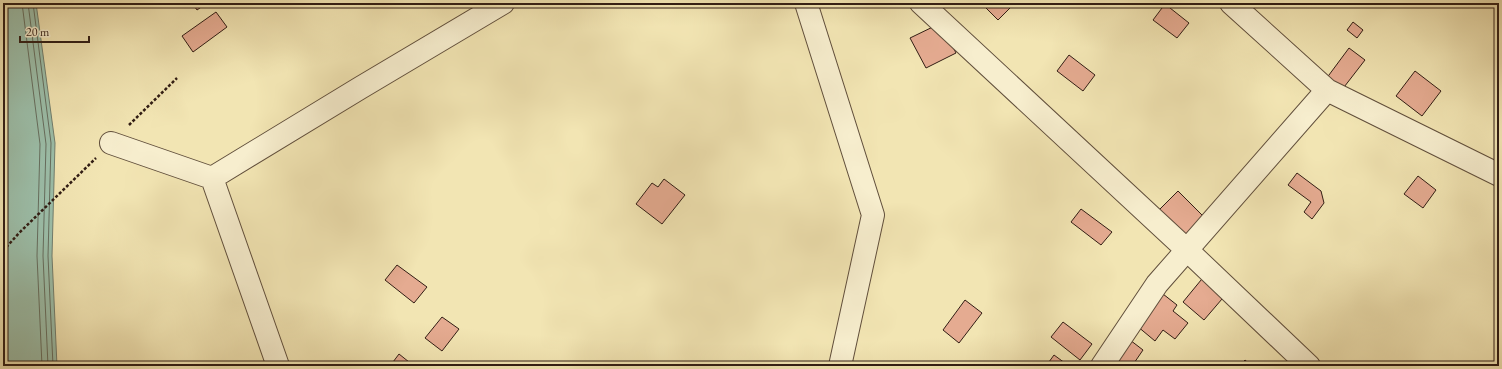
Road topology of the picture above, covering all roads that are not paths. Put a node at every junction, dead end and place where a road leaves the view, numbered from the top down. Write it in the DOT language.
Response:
graph roads {
  1 [pos="503,3"];
  2 [pos="806,3"];
  3 [pos="922,3"];
  4 [pos="1231,3"];
  5 [pos="1327,90"];
  6 [pos="111,143"];
  7 [pos="1499,176"];
  8 [pos="212,178"];
  9 [pos="1187,250"];
  10 [pos="278,366"];
  11 [pos="840,366"];
  12 [pos="1102,366"];
  13 [pos="1309,366"];
  1 -- 8 [label="street"];
  2 -- 11 [label="street"];
  3 -- 9 [label="street"];
  4 -- 5 [label="street"];
  5 -- 7 [label="street"];
  5 -- 9 [label="street"];
  6 -- 8 [label="street"];
  8 -- 10 [label="street"];
  9 -- 12 [label="street"];
  9 -- 13 [label="street"];
}
